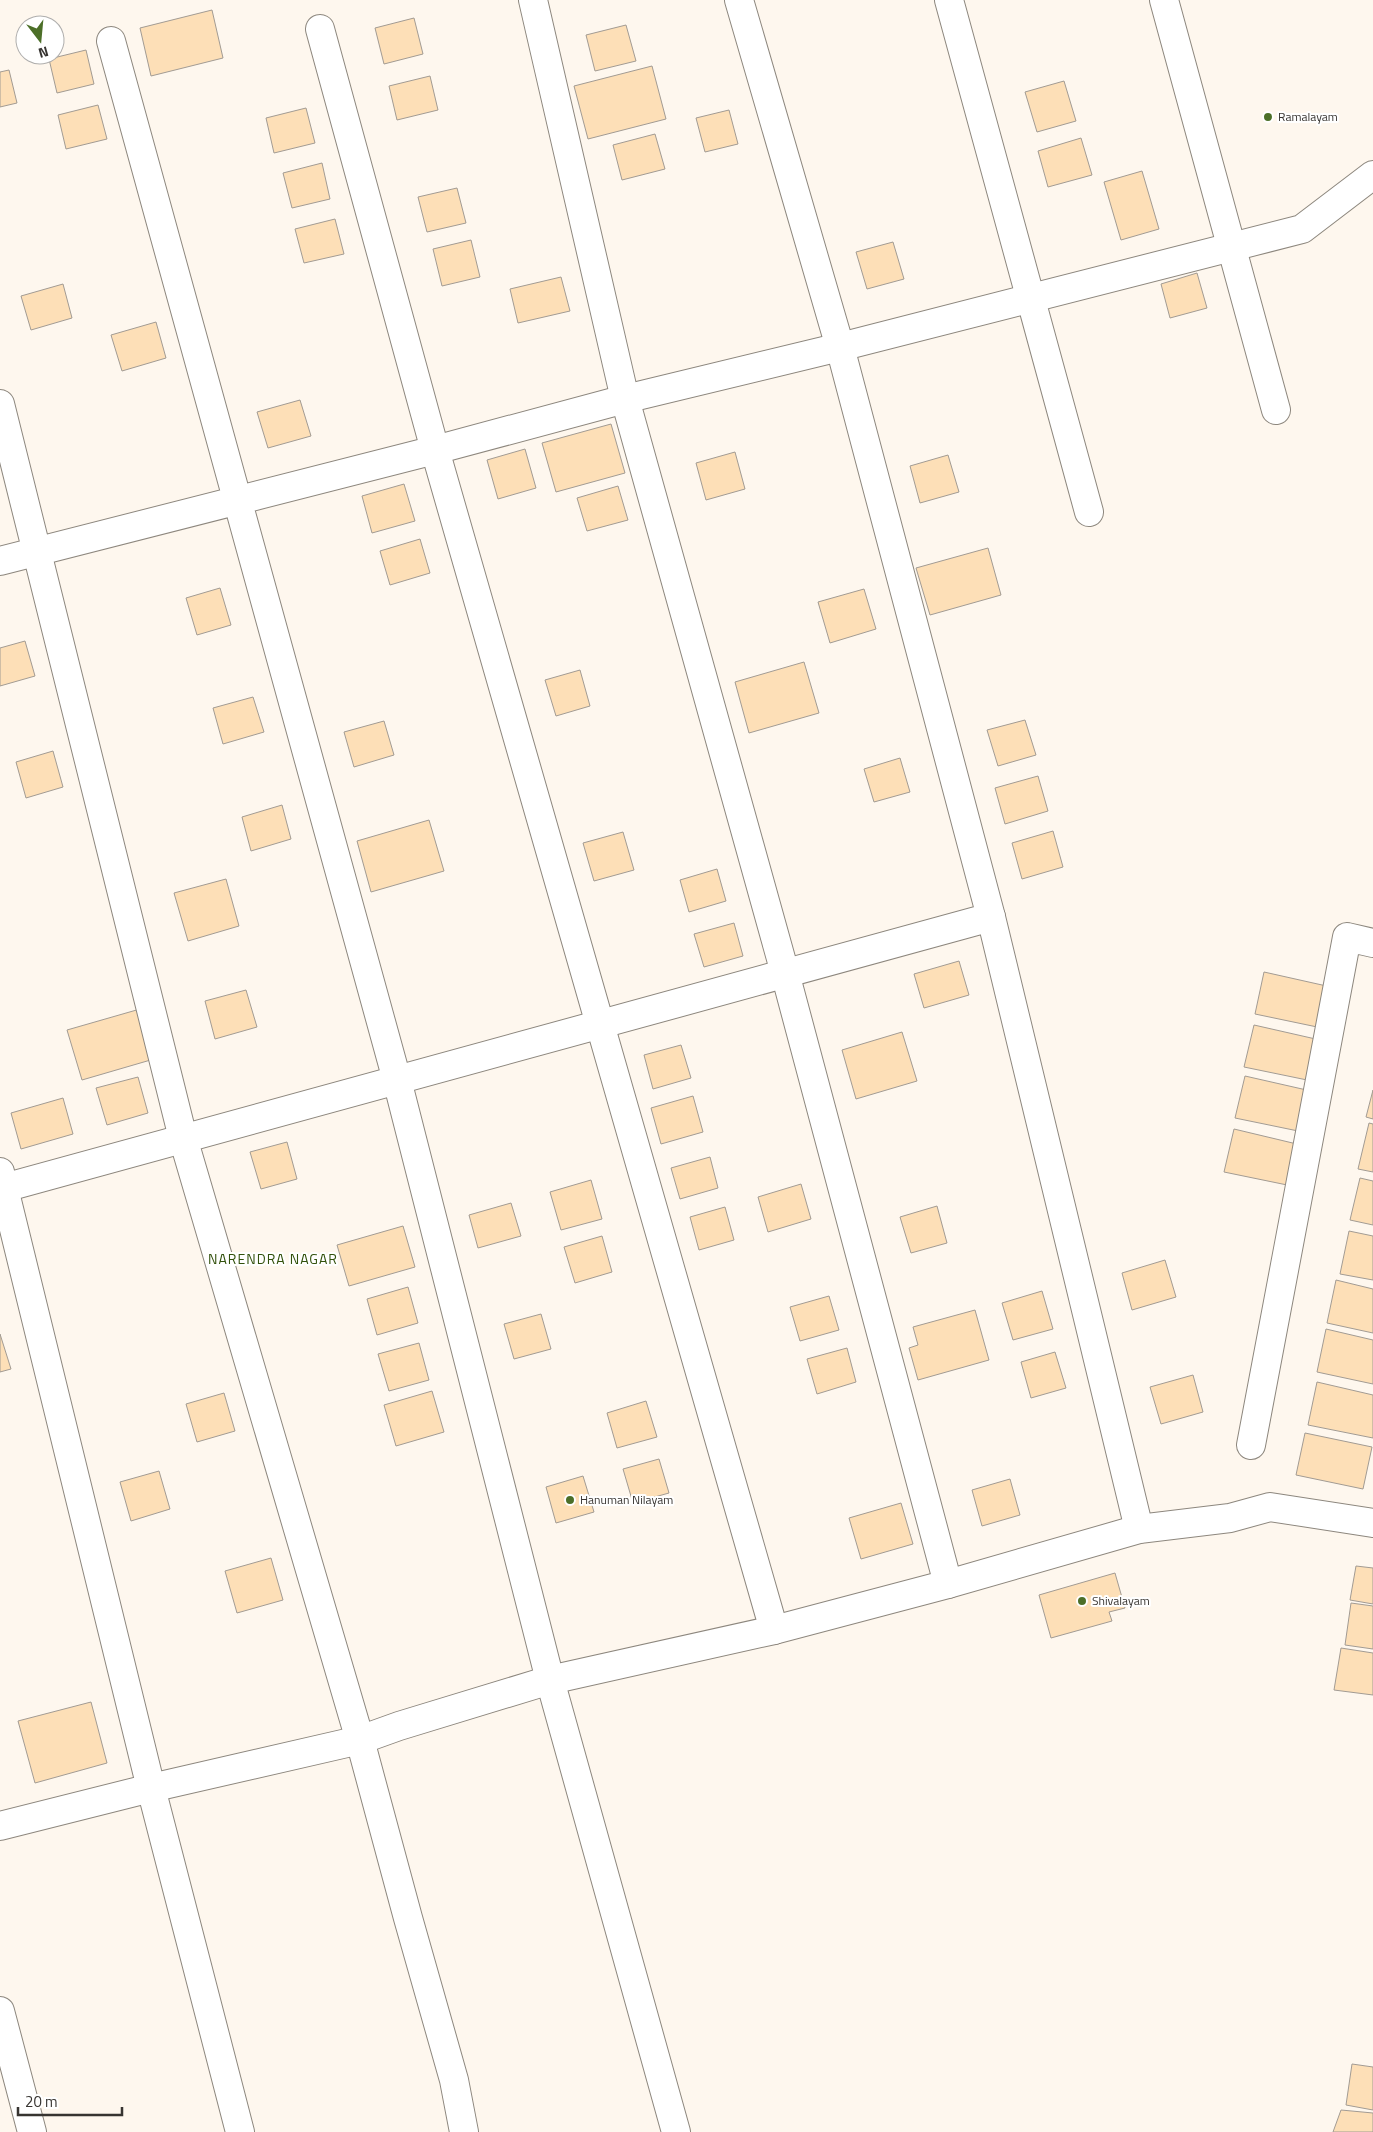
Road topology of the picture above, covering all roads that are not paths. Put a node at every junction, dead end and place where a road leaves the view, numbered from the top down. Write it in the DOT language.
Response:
graph roads {
  1 [pos="533,0"];
  2 [pos="739,0"];
  3 [pos="949,0"];
  4 [pos="1164,0"];
  5 [pos="320,29"];
  6 [pos="110,41"];
  7 [pos="1373,175"];
  8 [pos="1230,247"];
  9 [pos="1031,297"];
  10 [pos="840,347"];
  11 [pos="626,399"];
  12 [pos="0,404"];
  13 [pos="1276,410"];
  14 [pos="435,450"];
  15 [pos="237,501"];
  16 [pos="1089,512"];
  17 [pos="38,552"];
  18 [pos="0,561"];
  19 [pos="991,916"];
  20 [pos="1373,943"];
  21 [pos="785,973"];
  22 [pos="600,1024"];
  23 [pos="398,1080"];
  24 [pos="183,1138"];
  25 [pos="1,1183"];
  26 [pos="1251,1446"];
  27 [pos="1373,1523"];
  28 [pos="1139,1529"];
  29 [pos="948,1584"];
  30 [pos="774,1630"];
  31 [pos="550,1680"];
  32 [pos="360,1740"];
  33 [pos="151,1788"];
  34 [pos="0,1826"];
  35 [pos="0,2011"];
  36 [pos="32,2132"];
  37 [pos="240,2132"];
  38 [pos="464,2132"];
  39 [pos="676,2132"];
  1 -- 11 [label="street"];
  2 -- 10 [label="street"];
  3 -- 9 [label="street"];
  4 -- 8 [label="street"];
  5 -- 14 [label="street"];
  6 -- 15 [label="street"];
  7 -- 8 [label="street"];
  8 -- 9 [label="street"];
  8 -- 13 [label="street"];
  9 -- 10 [label="street"];
  9 -- 16 [label="street"];
  10 -- 11 [label="street"];
  10 -- 19 [label="street"];
  11 -- 14 [label="street"];
  11 -- 21 [label="street"];
  12 -- 17 [label="street"];
  14 -- 15 [label="street"];
  14 -- 22 [label="street"];
  15 -- 17 [label="street"];
  15 -- 23 [label="street"];
  17 -- 18 [label="street"];
  17 -- 24 [label="street"];
  19 -- 21 [label="street"];
  19 -- 28 [label="street"];
  20 -- 26 [label="street"];
  21 -- 22 [label="street"];
  21 -- 29 [label="street"];
  22 -- 23 [label="street"];
  22 -- 30 [label="street"];
  23 -- 24 [label="street"];
  23 -- 31 [label="street"];
  24 -- 25 [label="street"];
  24 -- 32 [label="street"];
  25 -- 33 [label="street"];
  27 -- 28 [label="street"];
  28 -- 29 [label="street"];
  29 -- 30 [label="street"];
  30 -- 31 [label="street"];
  31 -- 32 [label="street"];
  31 -- 39 [label="street"];
  32 -- 33 [label="street"];
  32 -- 38 [label="street"];
  33 -- 34 [label="street"];
  33 -- 37 [label="street"];
  35 -- 36 [label="street"];
}
